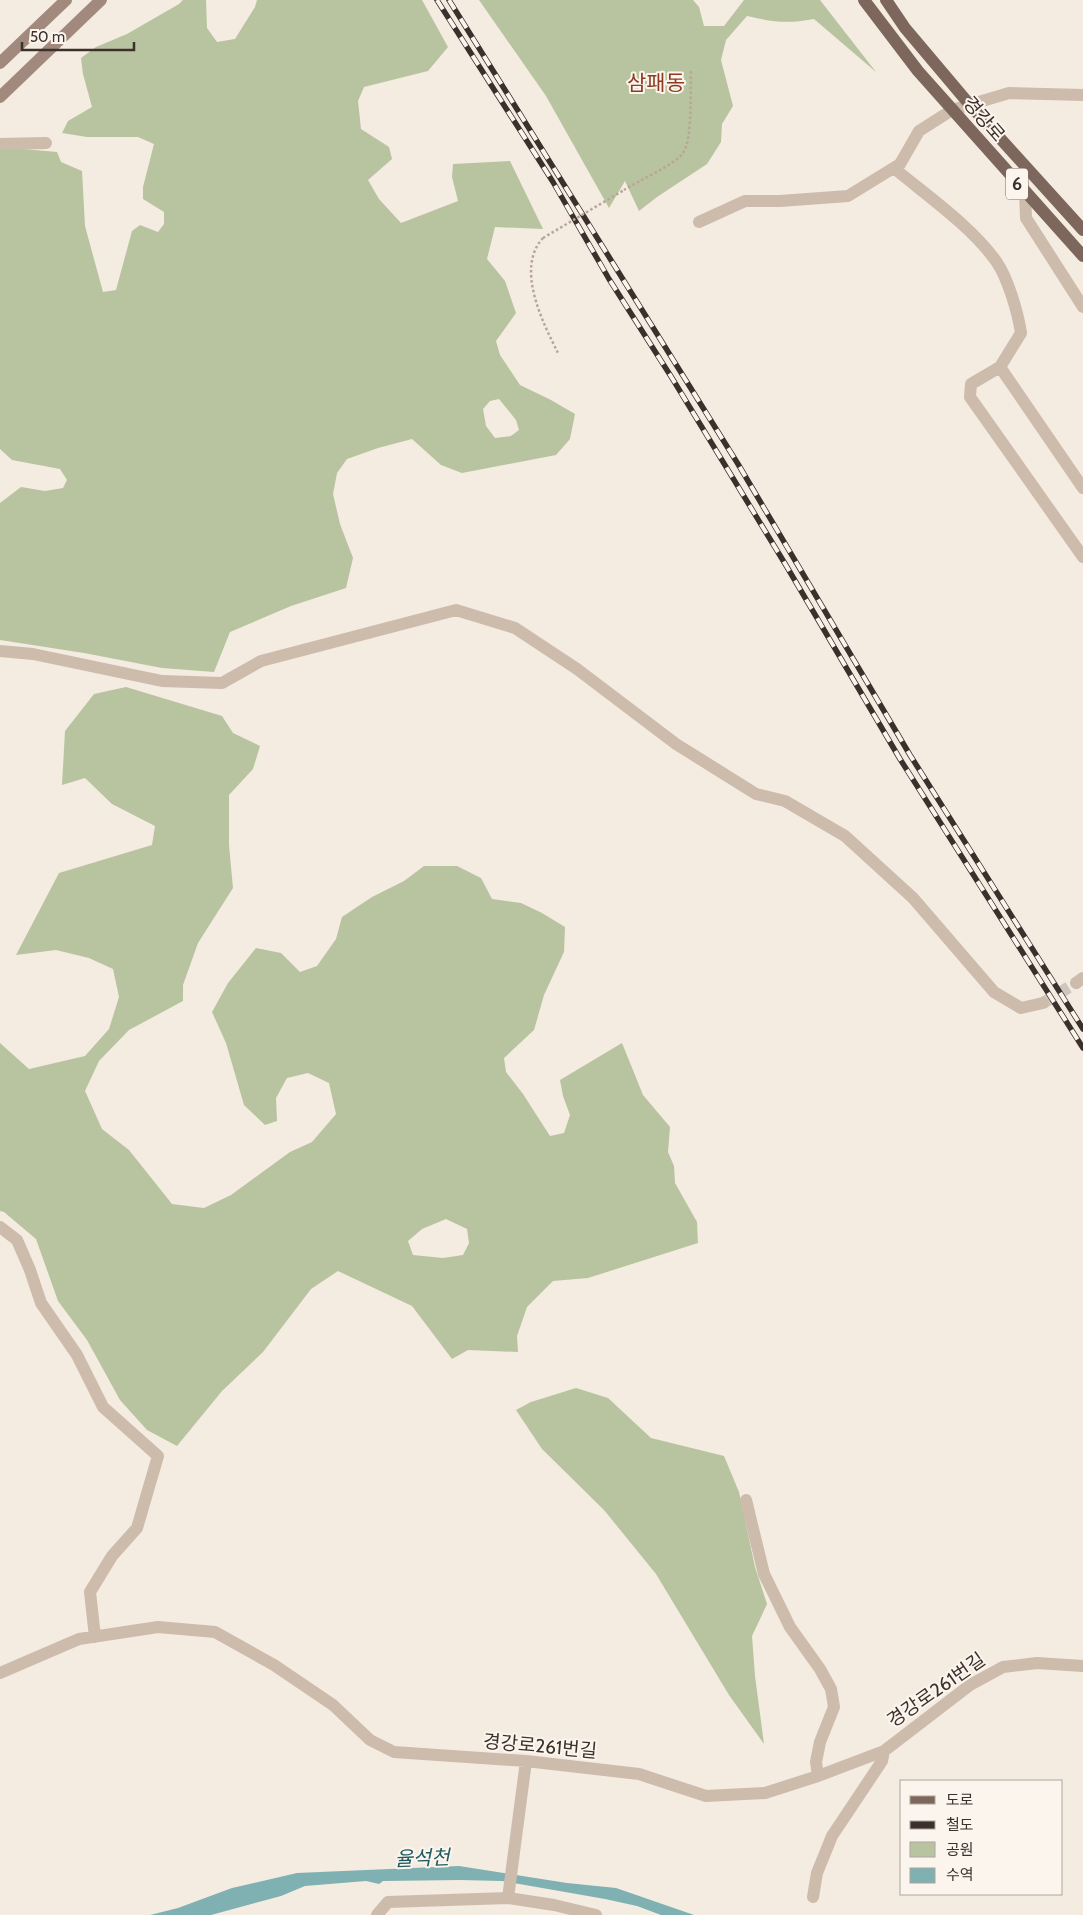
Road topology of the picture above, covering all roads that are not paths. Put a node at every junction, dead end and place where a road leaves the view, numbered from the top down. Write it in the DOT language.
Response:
graph roads {
  1 [pos="66,0"];
  2 [pos="101,0"];
  3 [pos="864,0"];
  4 [pos="886,0"];
  5 [pos="0,63"];
  6 [pos="1083,95"];
  7 [pos="0,97"];
  8 [pos="970,105"];
  9 [pos="952,110"];
  10 [pos="46,143"];
  11 [pos="0,144"];
  12 [pos="894,168"];
  13 [pos="1025,192"];
  14 [pos="699,222"];
  15 [pos="1083,230"];
  16 [pos="1083,256"];
  17 [pos="1083,307"];
  18 [pos="1000,367"];
  19 [pos="1083,488"];
  20 [pos="1083,556"];
  21 [pos="0,651"];
  22 [pos="1043,1003"];
  23 [pos="0,1227"];
  24 [pos="746,1500"];
  25 [pos="95,1637"];
  26 [pos="1083,1666"];
  27 [pos="0,1673"];
  28 [pos="884,1751"];
  29 [pos="526,1761"];
  30 [pos="818,1776"];
  31 [pos="509,1894"];
  32 [pos="813,1897"];
  33 [pos="377,1915"];
  34 [pos="596,1915"];
  1 -- 5 [label="street"];
  2 -- 7 [label="street"];
  3 -- 9 [label="main road, 경강로 / 6"];
  4 -- 8 [label="main road, 경강로 / 6"];
  6 -- 8 [label="street"];
  8 -- 9 [label="street"];
  8 -- 15 [label="main road, 경강로 / 6"];
  9 -- 12 [label="street"];
  9 -- 13 [label="main road, 경강로 / 6"];
  10 -- 11 [label="street"];
  12 -- 14 [label="street"];
  12 -- 18 [label="street"];
  13 -- 16 [label="main road, 경강로 / 6"];
  13 -- 17 [label="street"];
  18 -- 19 [label="street"];
  18 -- 20 [label="street"];
  21 -- 22 [label="street"];
  23 -- 25 [label="street"];
  24 -- 30 [label="street"];
  25 -- 27 [label="street, 경강로261번길"];
  25 -- 29 [label="street, 경강로261번길"];
  26 -- 28 [label="street, 경강로261번길"];
  28 -- 30 [label="street, 경강로261번길"];
  28 -- 32 [label="street"];
  29 -- 30 [label="street, 경강로261번길"];
  29 -- 31 [label="street"];
  31 -- 33 [label="street"];
  31 -- 34 [label="street"];
}
